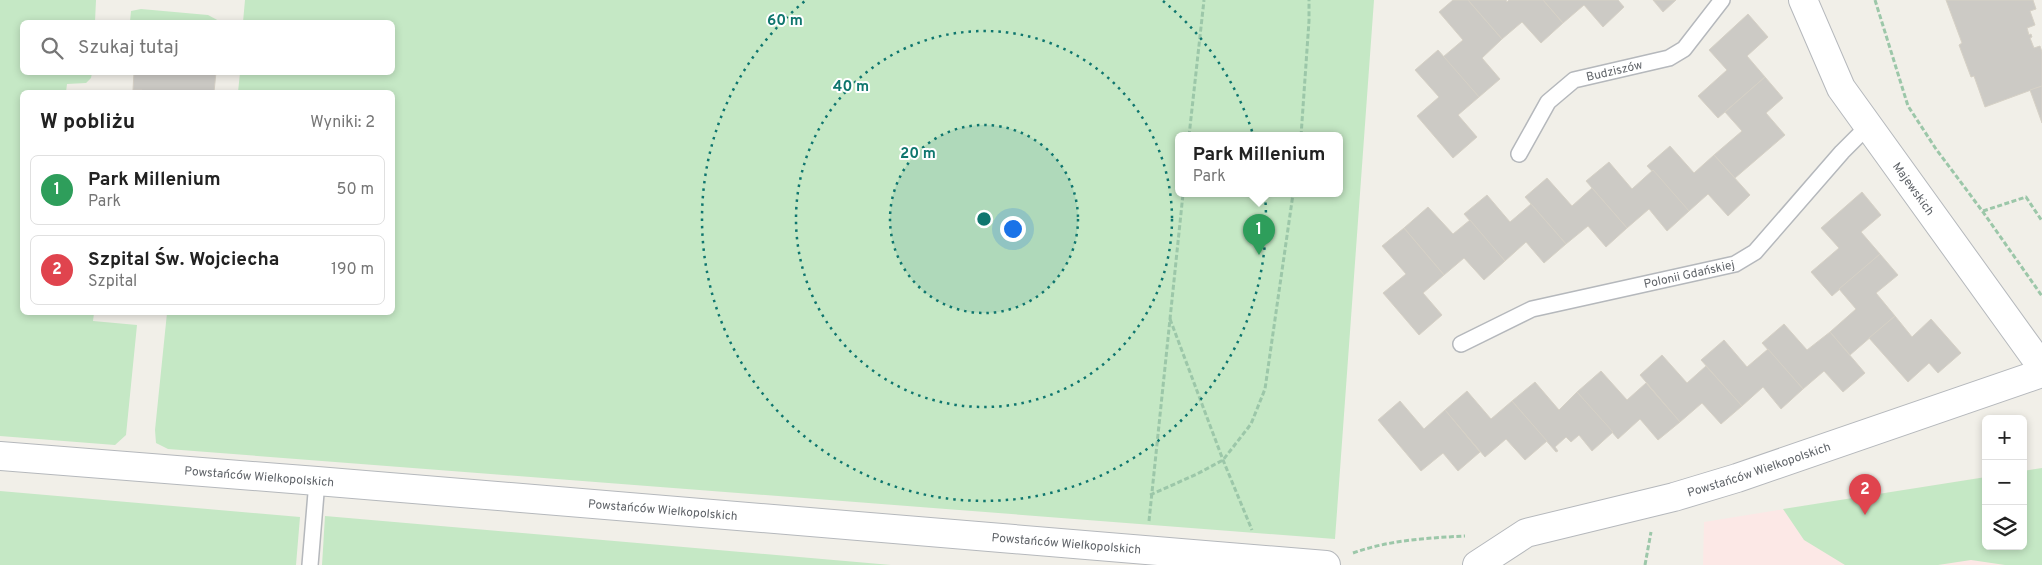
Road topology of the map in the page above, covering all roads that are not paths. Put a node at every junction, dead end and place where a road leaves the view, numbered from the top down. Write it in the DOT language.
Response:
graph roads {
  1 [pos="1722,0"];
  2 [pos="1803,0"];
  3 [pos="1868,126"];
  4 [pos="1518,154"];
  5 [pos="1460,344"];
  6 [pos="2042,367"];
  7 [pos="2042,373"];
  8 [pos="0,456"];
  9 [pos="317,481"];
  10 [pos="1154,555"];
  11 [pos="1336,562"];
  12 [pos="310,565"];
  13 [pos="1477,565"];
  1 -- 4 [label="lane, Budziszów"];
  2 -- 3 [label="street, Majewskich"];
  3 -- 5 [label="lane, Polonii Gdańskiej"];
  3 -- 6 [label="street, Majewskich"];
  7 -- 13 [label="street, Powstańców Wielkopolskich"];
  8 -- 9 [label="street, Powstańców Wielkopolskich"];
  9 -- 10 [label="street, Powstańców Wielkopolskich"];
  9 -- 12 [label="lane"];
  10 -- 11 [label="street, Powstańców Wielkopolskich"];
}
